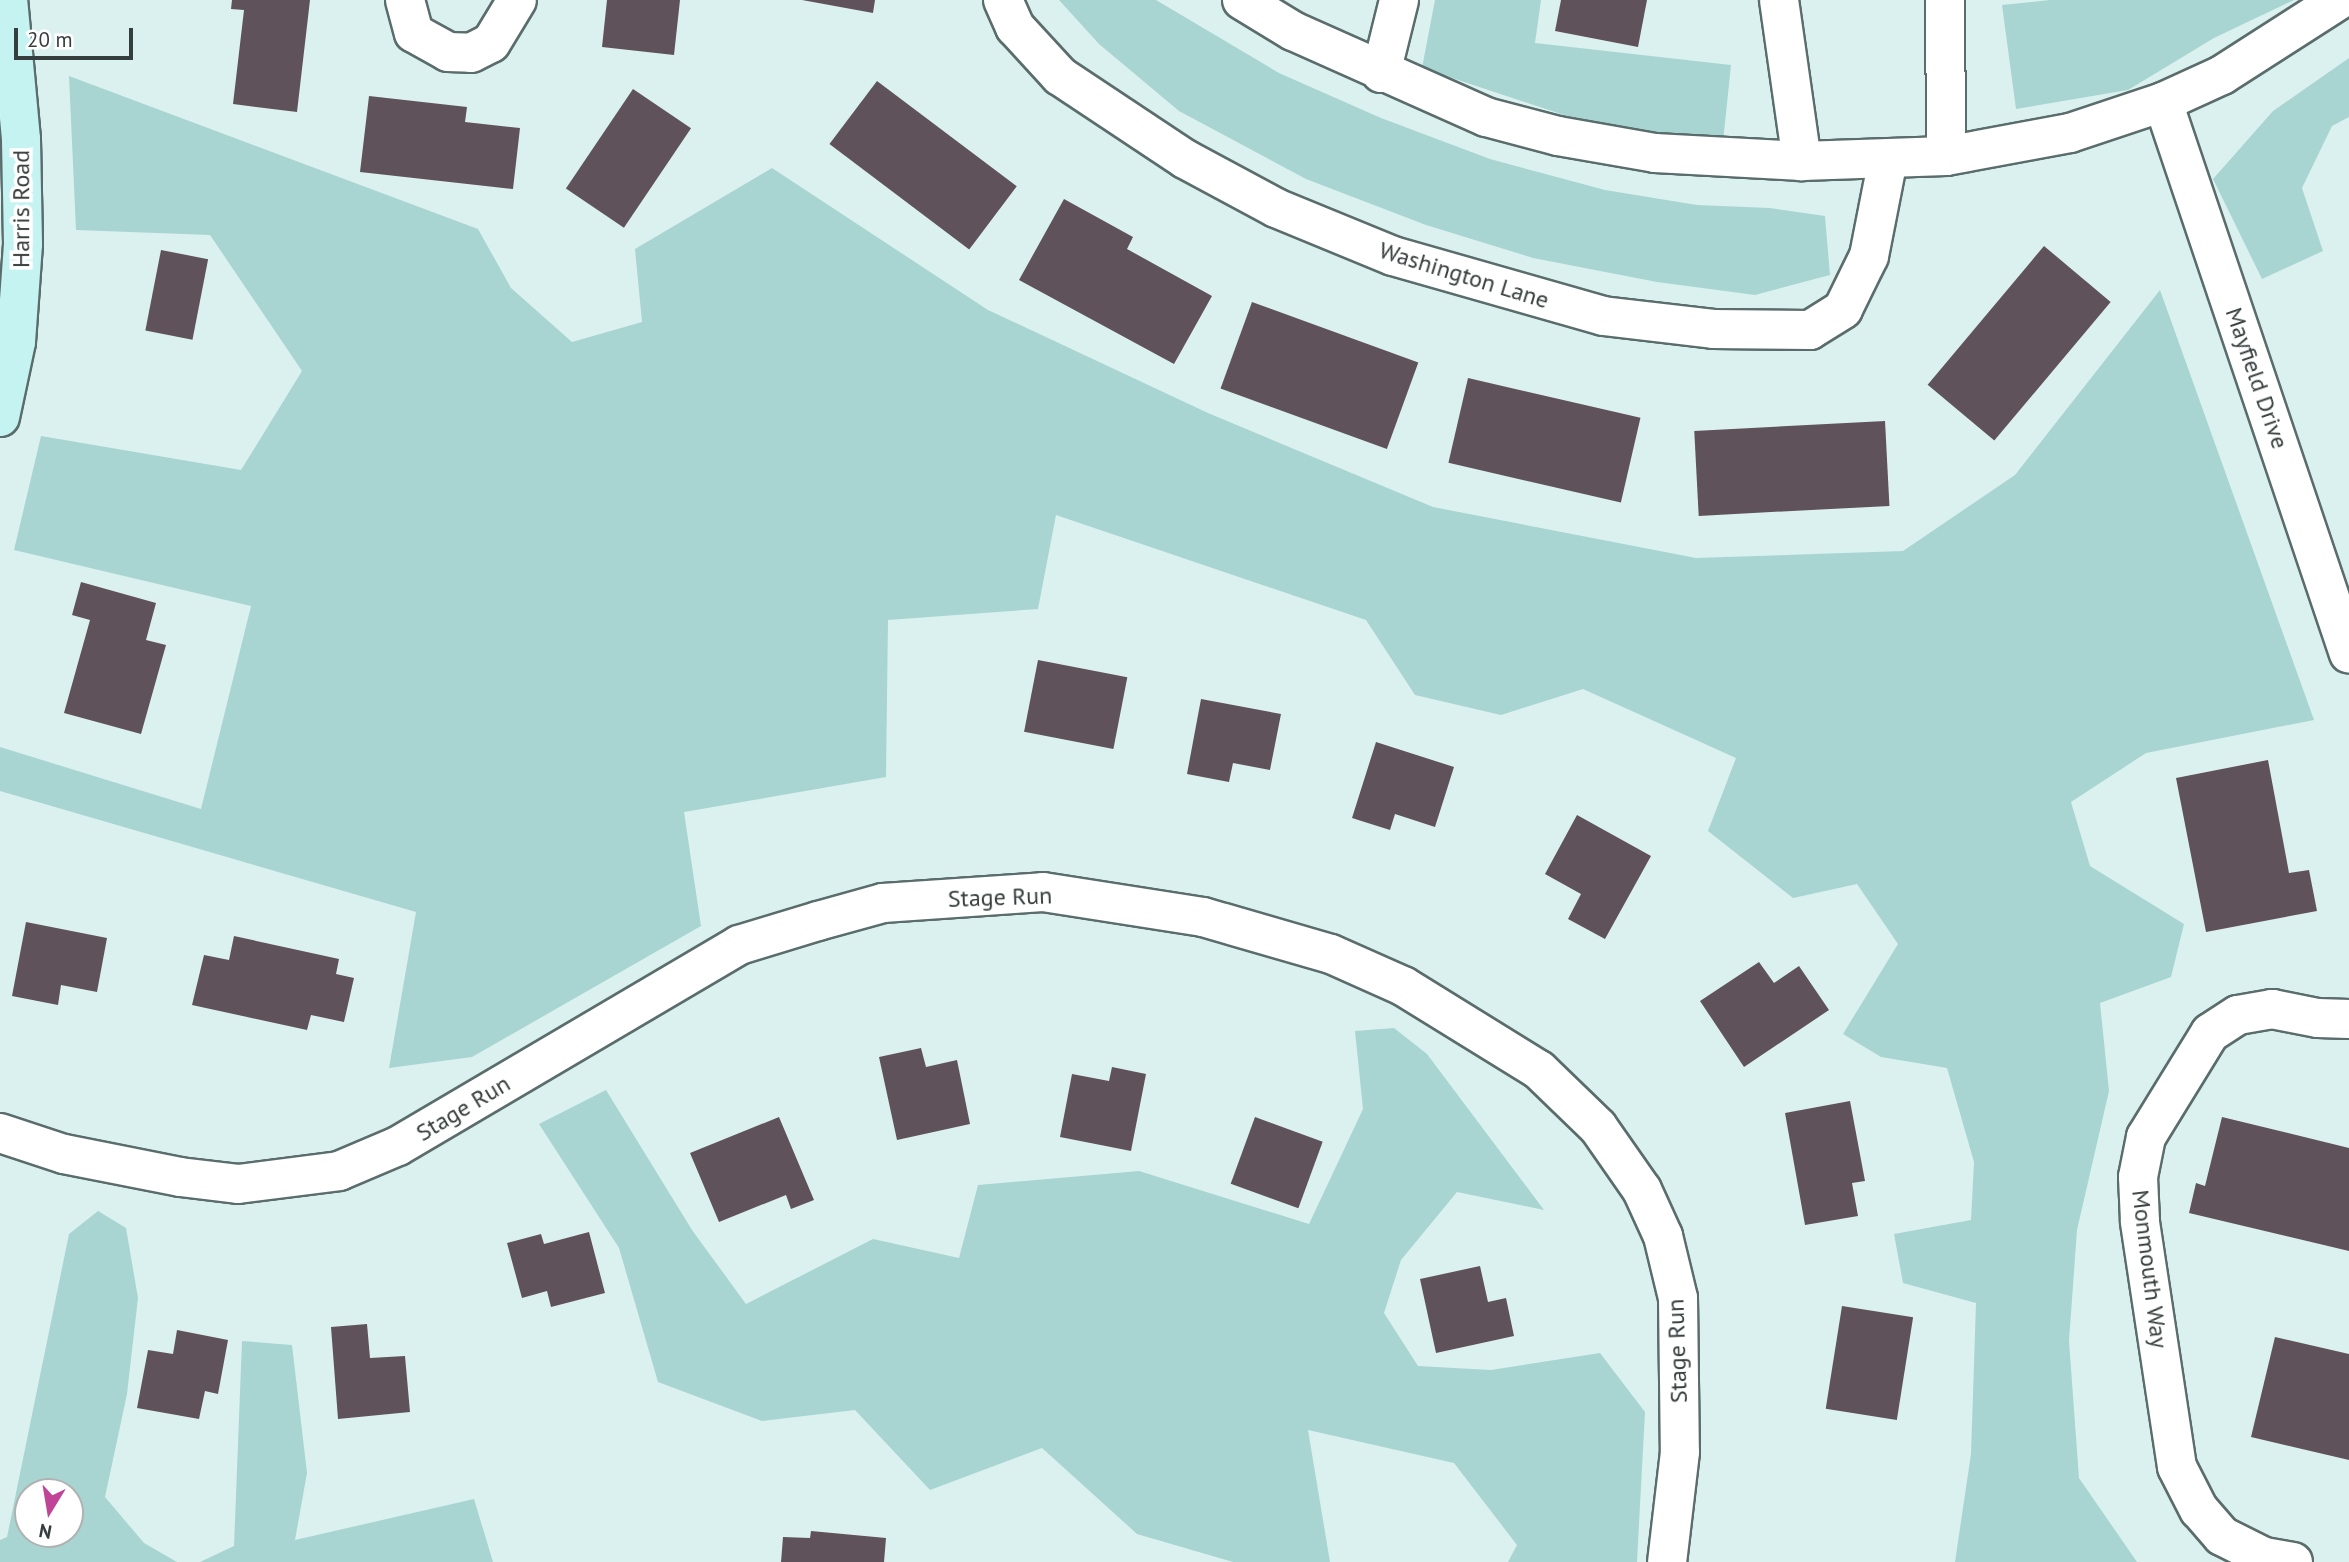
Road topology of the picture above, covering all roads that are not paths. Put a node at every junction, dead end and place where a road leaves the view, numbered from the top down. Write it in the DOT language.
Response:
graph roads {
  1 [pos="8,0"];
  2 [pos="405,0"];
  3 [pos="517,0"];
  4 [pos="1003,0"];
  5 [pos="1242,0"];
  6 [pos="1399,0"];
  7 [pos="1779,0"];
  8 [pos="1945,0"];
  9 [pos="2339,0"];
  10 [pos="1381,73"];
  11 [pos="2163,102"];
  12 [pos="1945,156"];
  13 [pos="1888,159"];
  14 [pos="1802,161"];
  15 [pos="0,417"];
  16 [pos="2334,559"];
  17 [pos="2349,654"];
  18 [pos="2349,1019"];
  19 [pos="0,1133"];
  20 [pos="1667,1562"];
  21 [pos="2293,1562"];
  1 -- 15 [label="street, Harris Road"];
  2 -- 3 [label="street"];
  4 -- 13 [label="street, Washington Lane"];
  5 -- 10 [label="street"];
  6 -- 10 [label="street"];
  7 -- 14 [label="street"];
  8 -- 12 [label="street"];
  9 -- 11 [label="street"];
  10 -- 14 [label="street"];
  11 -- 12 [label="street"];
  11 -- 16 [label="street, Mayfield Drive"];
  12 -- 13 [label="street"];
  13 -- 14 [label="street"];
  16 -- 17 [label="street, Mayfield Drive"];
  18 -- 21 [label="street, Monmouth Way"];
  19 -- 20 [label="street, Stage Run"];
}
